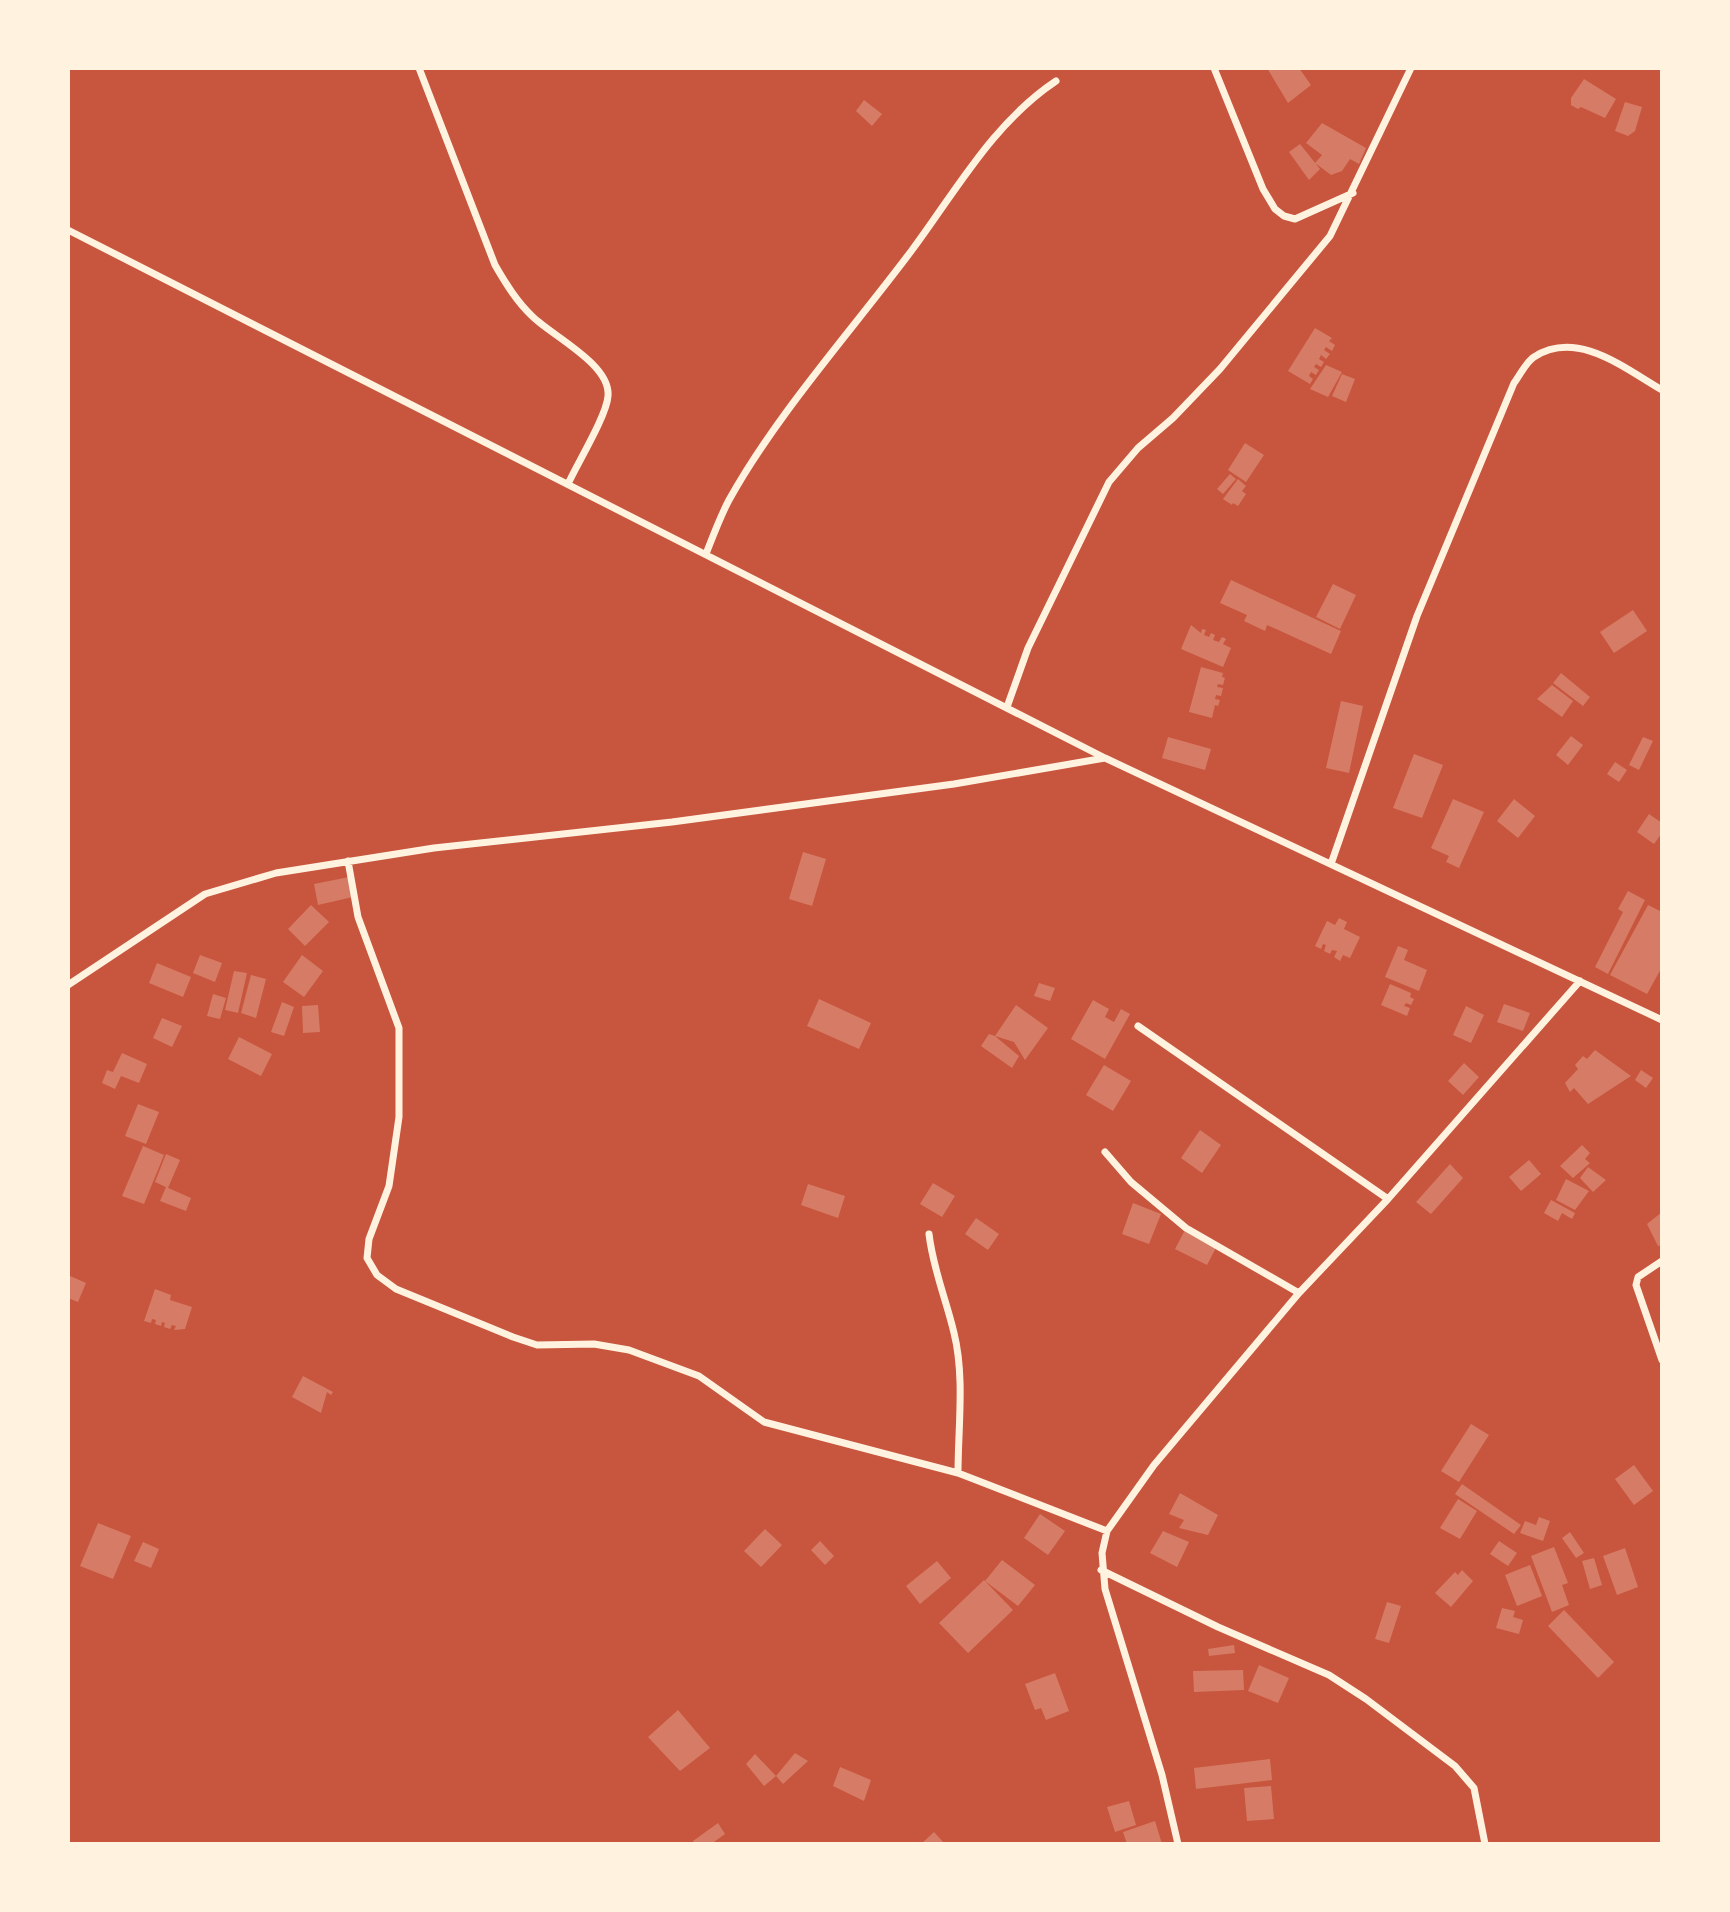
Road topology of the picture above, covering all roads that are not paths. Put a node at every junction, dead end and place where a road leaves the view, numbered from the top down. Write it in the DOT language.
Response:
graph roads {
  1 [pos="419,68"];
  2 [pos="1213,68"];
  3 [pos="1411,68"];
  4 [pos="1056,81"];
  5 [pos="1353,193"];
  6 [pos="68,230"];
  7 [pos="1662,390"];
  8 [pos="568,484"];
  9 [pos="706,554"];
  10 [pos="1007,707"];
  11 [pos="1105,758"];
  12 [pos="348,861"];
  13 [pos="1331,864"];
  14 [pos="1580,981"];
  15 [pos="68,985"];
  16 [pos="1662,1020"];
  17 [pos="1138,1026"];
  18 [pos="1105,1152"];
  19 [pos="1388,1199"];
  20 [pos="929,1234"];
  21 [pos="1662,1261"];
  22 [pos="1299,1293"];
  23 [pos="1662,1360"];
  24 [pos="958,1472"];
  25 [pos="1107,1531"];
  26 [pos="1101,1570"];
  27 [pos="1178,1844"];
  28 [pos="1485,1844"];
  1 -- 8 [label="street"];
  2 -- 5 [label="street"];
  3 -- 5 [label="street"];
  4 -- 9 [label="street"];
  5 -- 10 [label="street"];
  6 -- 8 [label="street"];
  7 -- 13 [label="street"];
  8 -- 9 [label="street"];
  9 -- 10 [label="street"];
  10 -- 11 [label="street"];
  11 -- 12 [label="street"];
  11 -- 13 [label="street"];
  12 -- 15 [label="street"];
  12 -- 24 [label="street"];
  13 -- 14 [label="street"];
  14 -- 16 [label="street"];
  14 -- 19 [label="street"];
  17 -- 19 [label="street"];
  18 -- 22 [label="street"];
  19 -- 22 [label="street"];
  20 -- 24 [label="street"];
  21 -- 23 [label="street"];
  22 -- 25 [label="street"];
  24 -- 25 [label="street"];
  25 -- 26 [label="street"];
  26 -- 27 [label="street"];
  26 -- 28 [label="street"];
}
